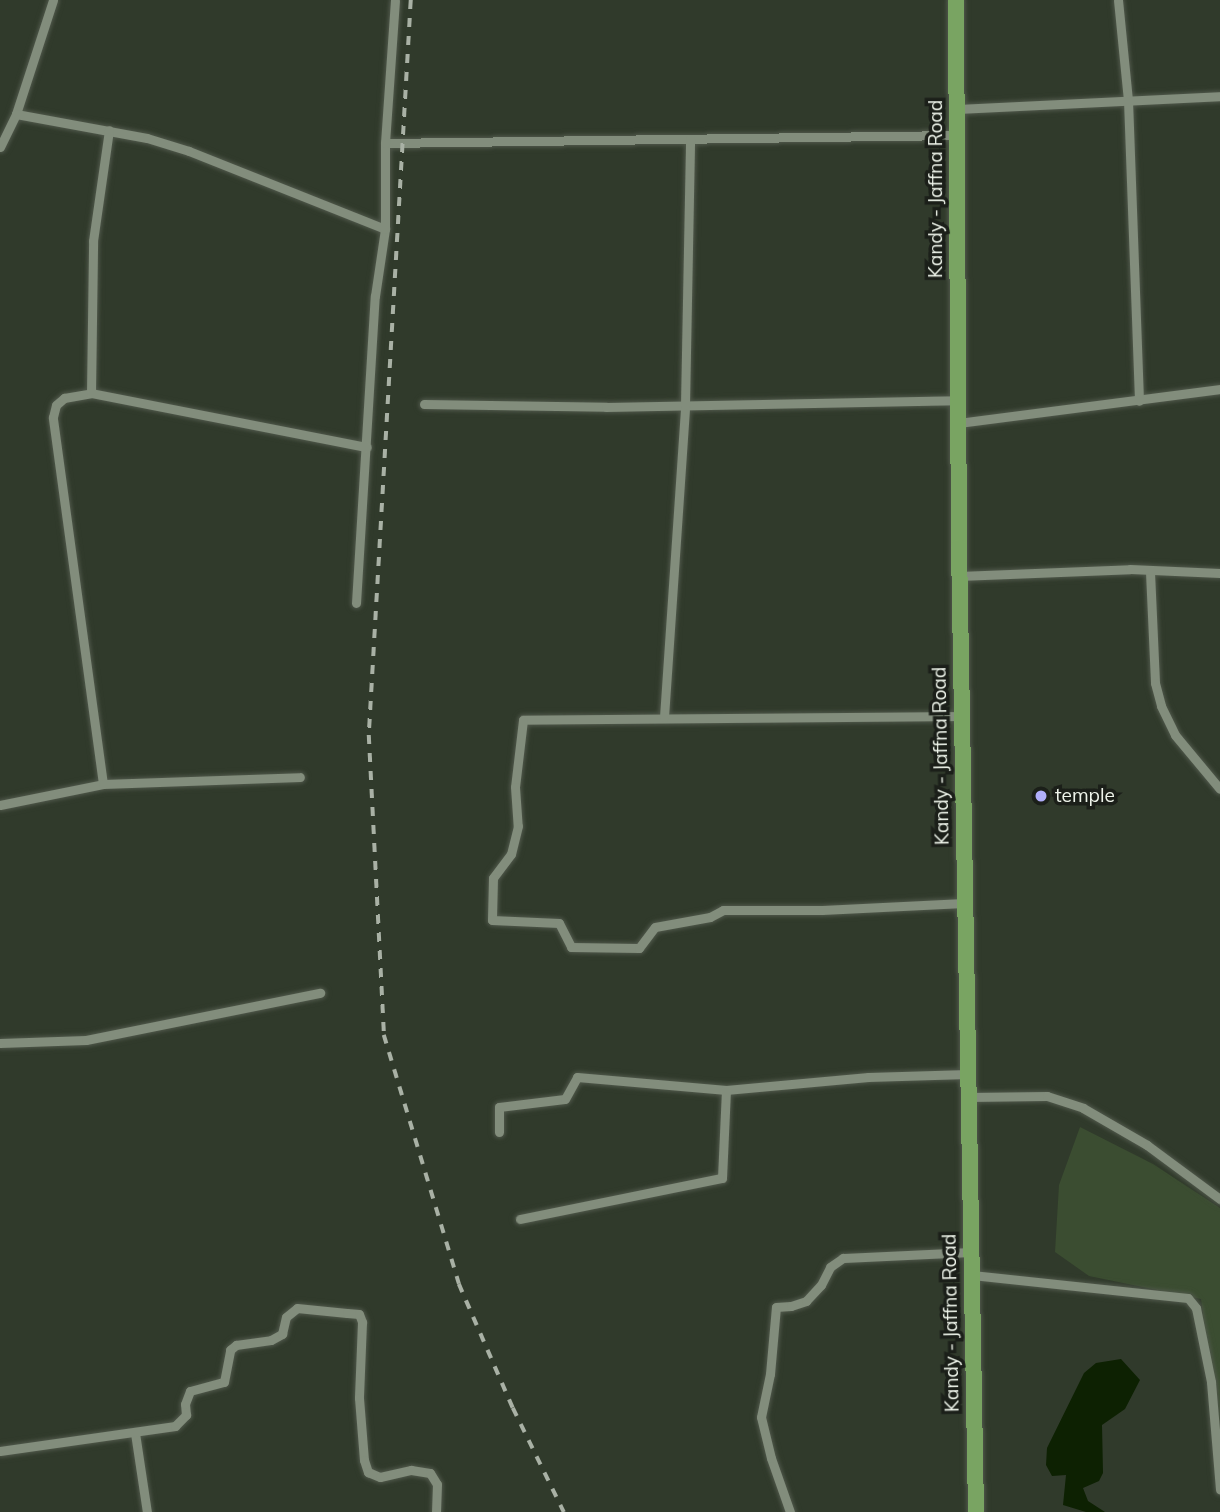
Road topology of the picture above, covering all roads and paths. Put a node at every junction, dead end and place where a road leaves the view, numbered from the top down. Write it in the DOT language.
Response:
graph roads {
  1 [pos="52,0"];
  2 [pos="395,0"];
  3 [pos="956,0"];
  4 [pos="1118,0"];
  5 [pos="1220,96"];
  6 [pos="1128,100"];
  7 [pos="957,109"];
  8 [pos="16,114"];
  9 [pos="109,130"];
  10 [pos="957,135"];
  11 [pos="690,139"];
  12 [pos="385,143"];
  13 [pos="0,147"];
  14 [pos="385,229"];
  15 [pos="1220,389"];
  16 [pos="91,393"];
  17 [pos="959,400"];
  18 [pos="1139,401"];
  19 [pos="424,404"];
  20 [pos="685,405"];
  21 [pos="959,423"];
  22 [pos="367,447"];
  23 [pos="1150,572"];
  24 [pos="1220,573"];
  25 [pos="959,576"];
  26 [pos="356,603"];
  27 [pos="961,716"];
  28 [pos="664,717"];
  29 [pos="300,777"];
  30 [pos="103,785"];
  31 [pos="1220,789"];
  32 [pos="0,805"];
  33 [pos="964,903"];
  34 [pos="320,993"];
  35 [pos="0,1043"];
  36 [pos="968,1074"];
  37 [pos="726,1090"];
  38 [pos="968,1097"];
  39 [pos="499,1132"];
  40 [pos="1220,1199"];
  41 [pos="520,1219"];
  42 [pos="971,1252"];
  43 [pos="972,1275"];
  44 [pos="135,1433"];
  45 [pos="0,1451"];
  46 [pos="1220,1490"];
  47 [pos="147,1512"];
  48 [pos="436,1512"];
  49 [pos="790,1512"];
  50 [pos="976,1512"];
  1 -- 8 [label="street"];
  2 -- 12 [label="street"];
  3 -- 7 [label="highway, Kandy - Jaffna Road"];
  4 -- 6 [label="street"];
  5 -- 6 [label="street"];
  6 -- 7 [label="street"];
  6 -- 18 [label="street"];
  7 -- 10 [label="highway, Kandy - Jaffna Road"];
  8 -- 9 [label="street"];
  8 -- 13 [label="street"];
  9 -- 14 [label="street"];
  9 -- 16 [label="street"];
  10 -- 11 [label="street"];
  10 -- 17 [label="highway, Kandy - Jaffna Road"];
  11 -- 12 [label="street"];
  11 -- 20 [label="street"];
  12 -- 14 [label="street"];
  14 -- 22 [label="street"];
  15 -- 18 [label="street"];
  16 -- 22 [label="street"];
  16 -- 30 [label="street"];
  17 -- 20 [label="street"];
  17 -- 21 [label="highway, Kandy - Jaffna Road"];
  18 -- 21 [label="street"];
  19 -- 20 [label="street"];
  20 -- 28 [label="street"];
  21 -- 25 [label="highway, Kandy - Jaffna Road"];
  22 -- 26 [label="street"];
  23 -- 24 [label="street"];
  23 -- 25 [label="street"];
  23 -- 31 [label="street"];
  25 -- 27 [label="highway, Kandy - Jaffna Road"];
  27 -- 28 [label="street"];
  27 -- 33 [label="highway, Kandy - Jaffna Road"];
  28 -- 33 [label="street"];
  29 -- 30 [label="street"];
  30 -- 32 [label="street"];
  33 -- 36 [label="highway, Kandy - Jaffna Road"];
  34 -- 35 [label="street"];
  36 -- 37 [label="street"];
  36 -- 38 [label="highway, Kandy - Jaffna Road"];
  37 -- 39 [label="street"];
  37 -- 41 [label="street"];
  38 -- 40 [label="street"];
  38 -- 42 [label="highway, Kandy - Jaffna Road"];
  42 -- 43 [label="highway, Kandy - Jaffna Road"];
  42 -- 49 [label="street"];
  43 -- 46 [label="street"];
  43 -- 50 [label="highway, Kandy - Jaffna Road"];
  44 -- 45 [label="street"];
  44 -- 47 [label="street"];
  44 -- 48 [label="street"];
}
